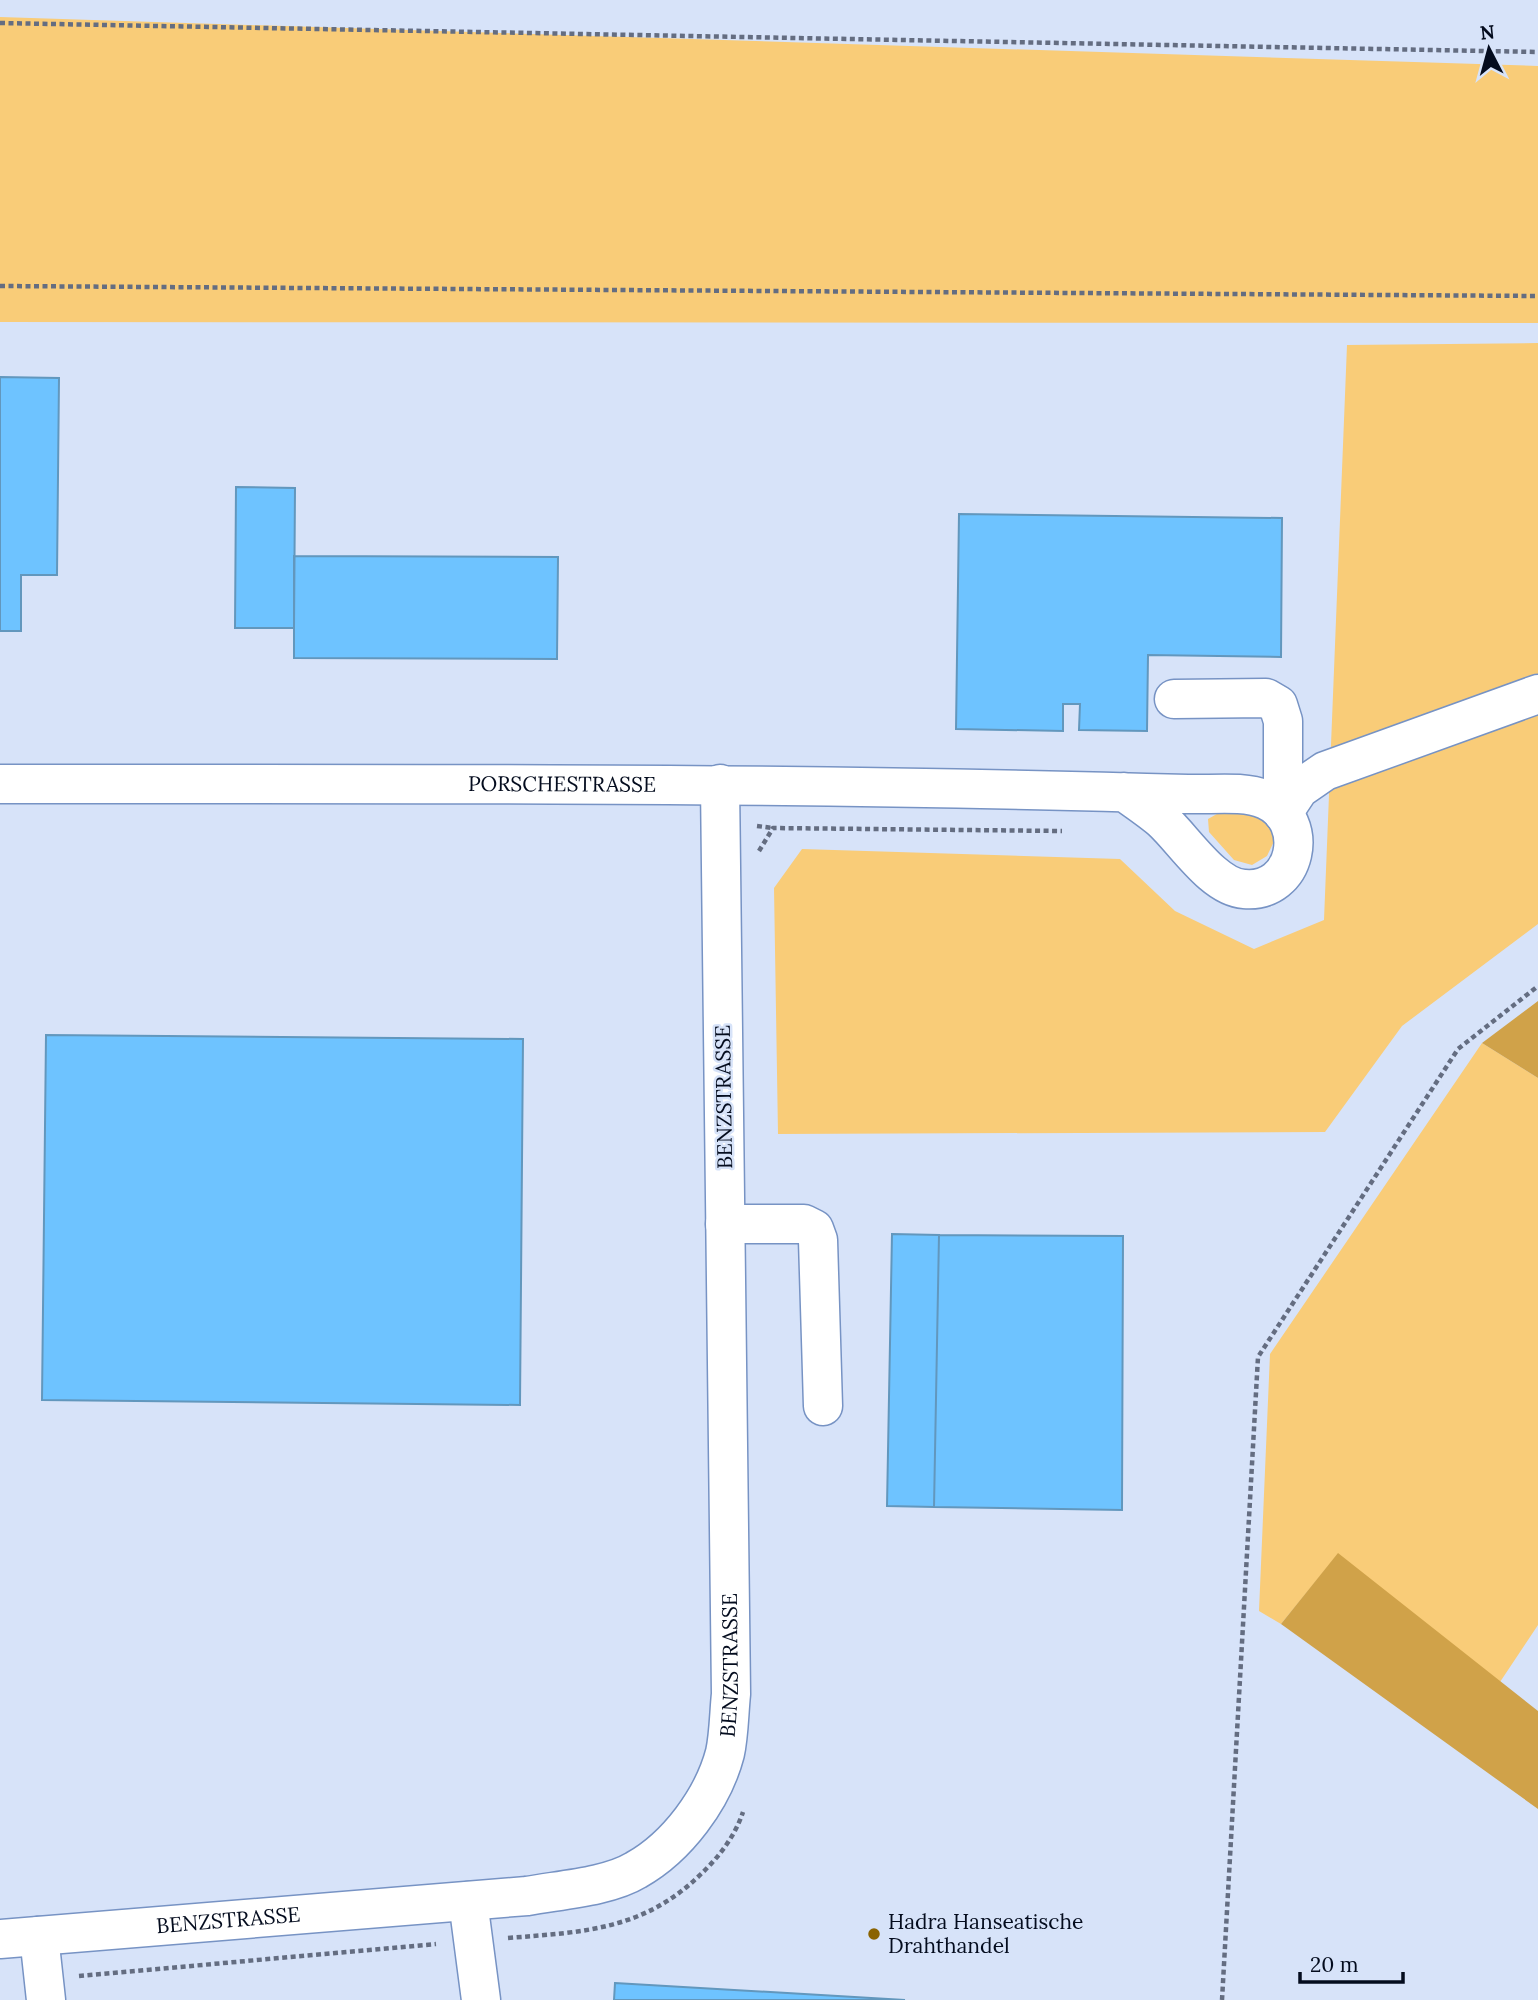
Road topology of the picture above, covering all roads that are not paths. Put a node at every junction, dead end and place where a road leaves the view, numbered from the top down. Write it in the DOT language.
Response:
graph roads {
  1 [pos="1538,694"];
  2 [pos="1174,699"];
  3 [pos="0,784"];
  4 [pos="720,784"];
  5 [pos="1124,792"];
  6 [pos="1283,813"];
  7 [pos="725,1224"];
  8 [pos="823,1406"];
  9 [pos="468,1901"];
  10 [pos="39,1936"];
  11 [pos="0,1939"];
  12 [pos="46,2000"];
  13 [pos="481,2000"];
  1 -- 6 [label="street"];
  2 -- 6 [label="street"];
  3 -- 4 [label="street, PORSCHESTRASSE"];
  4 -- 5 [label="street, PORSCHESTRASSE"];
  4 -- 7 [label="street, BENZSTRASSE"];
  5 -- 6 [label="street, PORSCHESTRASSE"];
  5 -- 6 [label="street"];
  7 -- 8 [label="street"];
  7 -- 9 [label="street, BENZSTRASSE"];
  9 -- 10 [label="street, BENZSTRASSE"];
  9 -- 13 [label="street"];
  10 -- 11 [label="street, BENZSTRASSE"];
  10 -- 12 [label="street"];
}
